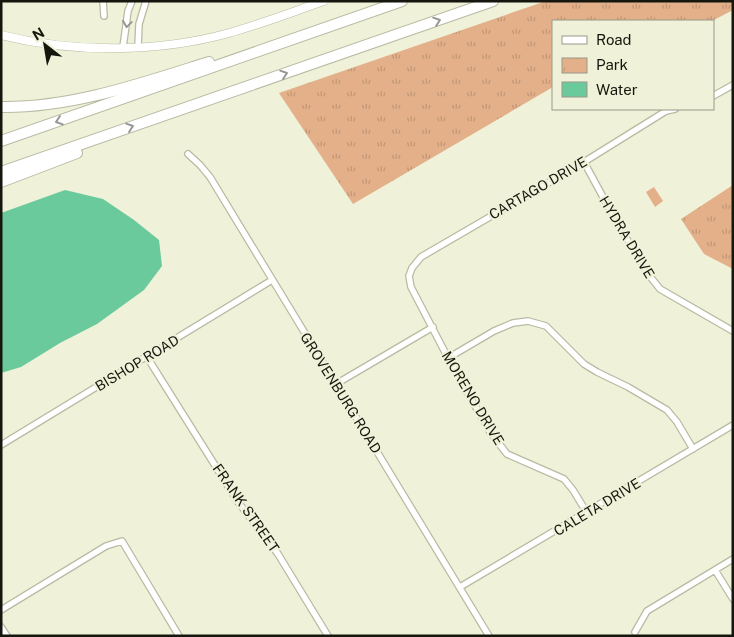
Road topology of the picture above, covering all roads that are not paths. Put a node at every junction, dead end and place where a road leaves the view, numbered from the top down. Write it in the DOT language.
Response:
graph roads {
  1 [pos="103,1"];
  2 [pos="132,1"];
  3 [pos="146,1"];
  4 [pos="324,1"];
  5 [pos="402,1"];
  6 [pos="493,1"];
  7 [pos="104,16"];
  8 [pos="363,16"];
  9 [pos="1,35"];
  10 [pos="123,47"];
  11 [pos="138,47"];
  12 [pos="733,85"];
  13 [pos="714,95"];
  14 [pos="1,108"];
  15 [pos="671,110"];
  16 [pos="111,134"];
  17 [pos="1,141"];
  18 [pos="188,154"];
  19 [pos="584,162"];
  20 [pos="1,172"];
  21 [pos="1,182"];
  22 [pos="409,276"];
  23 [pos="272,280"];
  24 [pos="432,327"];
  25 [pos="733,332"];
  26 [pos="147,357"];
  27 [pos="448,358"];
  28 [pos="336,384"];
  29 [pos="733,426"];
  30 [pos="1,444"];
  31 [pos="693,449"];
  32 [pos="587,513"];
  33 [pos="733,559"];
  34 [pos="715,570"];
  35 [pos="460,587"];
  36 [pos="733,599"];
  37 [pos="1,610"];
  38 [pos="1,627"];
  39 [pos="635,632"];
  40 [pos="7,636"];
  41 [pos="179,636"];
  42 [pos="328,636"];
  43 [pos="489,636"];
  1 -- 7 [label="street"];
  2 -- 10 [label="street, one-way"];
  3 -- 11 [label="street"];
  4 -- 11 [label="street"];
  5 -- 8 [label="highway"];
  16 -- 6 [label="highway, one-way"];
  8 -- 14 [label="highway"];
  8 -- 17 [label="highway, one-way"];
  9 -- 10 [label="street"];
  10 -- 11 [label="street"];
  12 -- 13 [label="street"];
  15 -- 19 [label="street, CARTAGO DRIVE"];
  16 -- 20 [label="highway"];
  16 -- 21 [label="highway"];
  18 -- 23 [label="street, GROVENBURG ROAD"];
  19 -- 22 [label="street, CARTAGO DRIVE"];
  19 -- 25 [label="street, HYDRA DRIVE"];
  22 -- 24 [label="street, MORENO DRIVE"];
  23 -- 26 [label="street, BISHOP ROAD"];
  23 -- 28 [label="street, GROVENBURG ROAD"];
  24 -- 27 [label="street, MORENO DRIVE"];
  24 -- 28 [label="street"];
  26 -- 30 [label="street, BISHOP ROAD"];
  26 -- 42 [label="street, FRANK STREET"];
  27 -- 31 [label="street"];
  27 -- 32 [label="street, MORENO DRIVE"];
  28 -- 35 [label="street, GROVENBURG ROAD"];
  29 -- 31 [label="street, CALETA DRIVE"];
  31 -- 32 [label="street, CALETA DRIVE"];
  32 -- 35 [label="street, CALETA DRIVE"];
  33 -- 34 [label="street"];
  34 -- 36 [label="street"];
  34 -- 39 [label="street"];
  35 -- 43 [label="street, GROVENBURG ROAD"];
  37 -- 41 [label="street"];
  38 -- 40 [label="street"];
}
